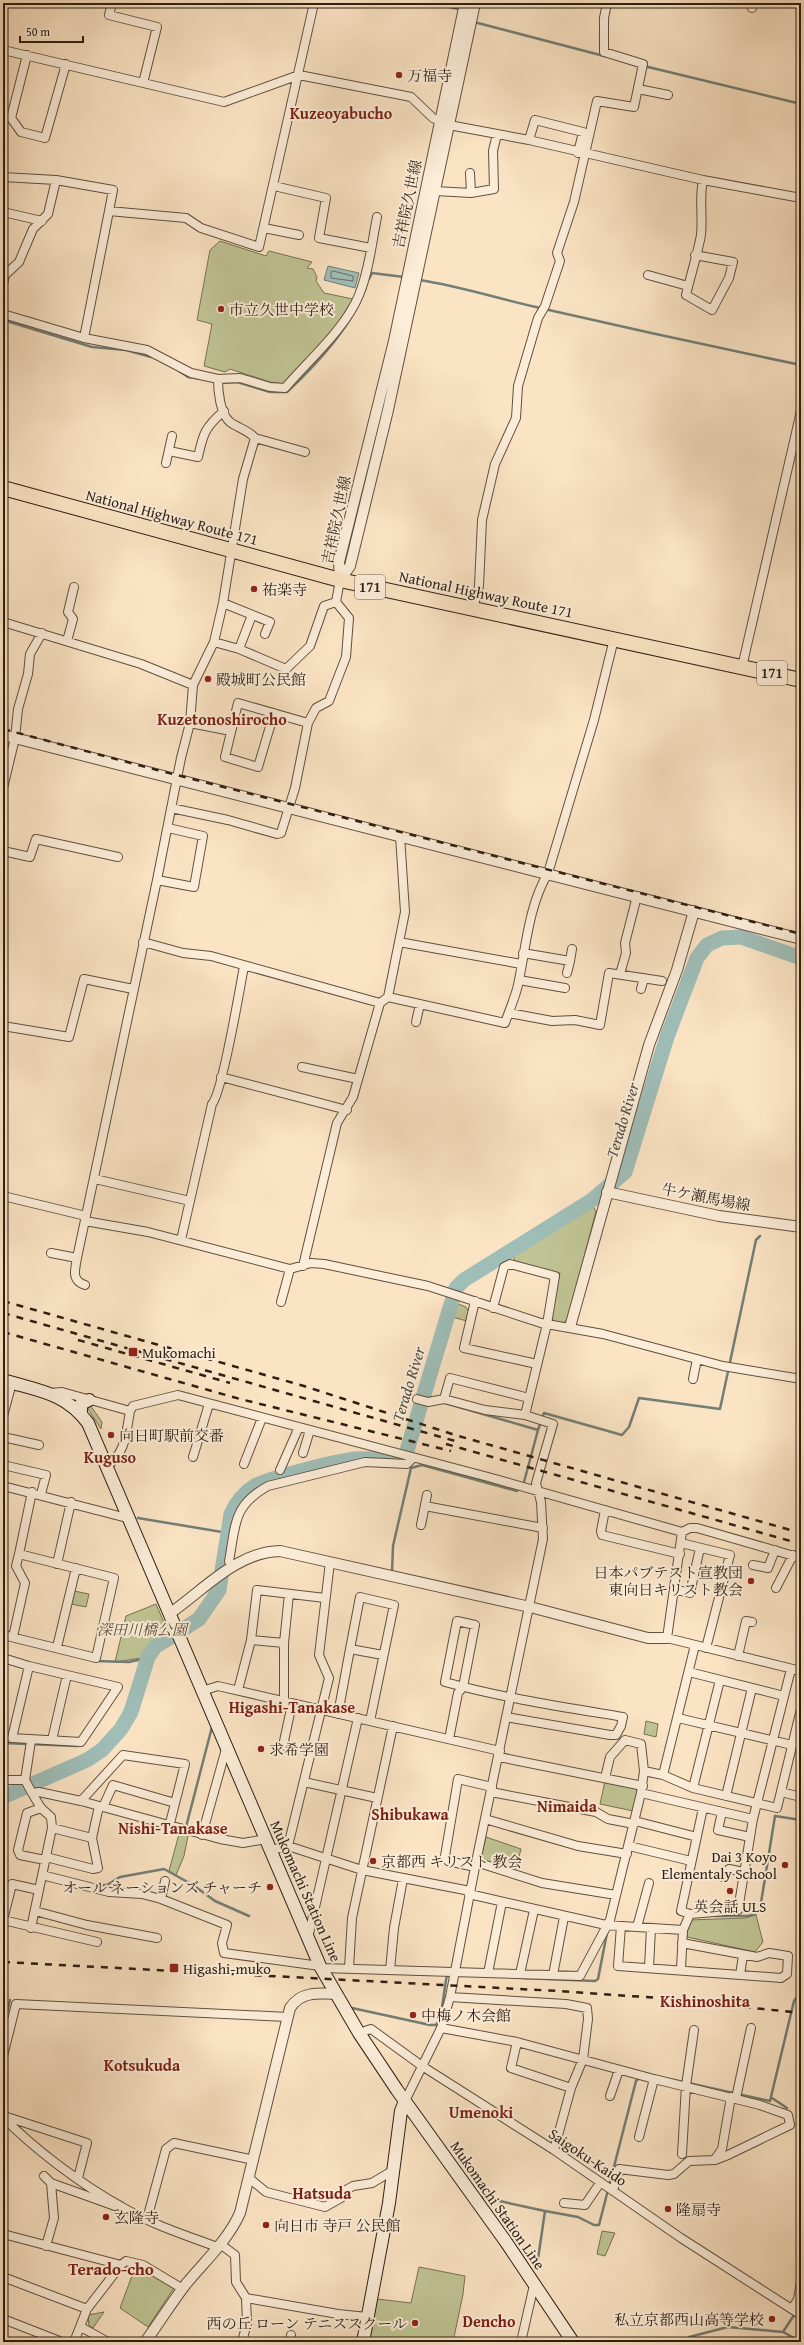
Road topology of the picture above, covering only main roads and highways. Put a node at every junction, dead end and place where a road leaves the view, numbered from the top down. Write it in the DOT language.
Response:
graph roads {
  1 [pos="3,488"];
  2 [pos="801,680"];
  3 [pos="7,1382"];
  4 [pos="89,1400"];
  5 [pos="81,1415"];
  6 [pos="405,2101"];
  7 [pos="363,2342"];
  8 [pos="573,2342"];
  1 -- 2 [label="highway, National Highway Route 171 / 171"];
  3 -- 5 [label="main road, Mukomachi Station Line"];
  4 -- 5 [label="main road"];
  5 -- 6 [label="main road, Mukomachi Station Line"];
  6 -- 7 [label="main road"];
  6 -- 8 [label="main road, Mukomachi Station Line"];
}
